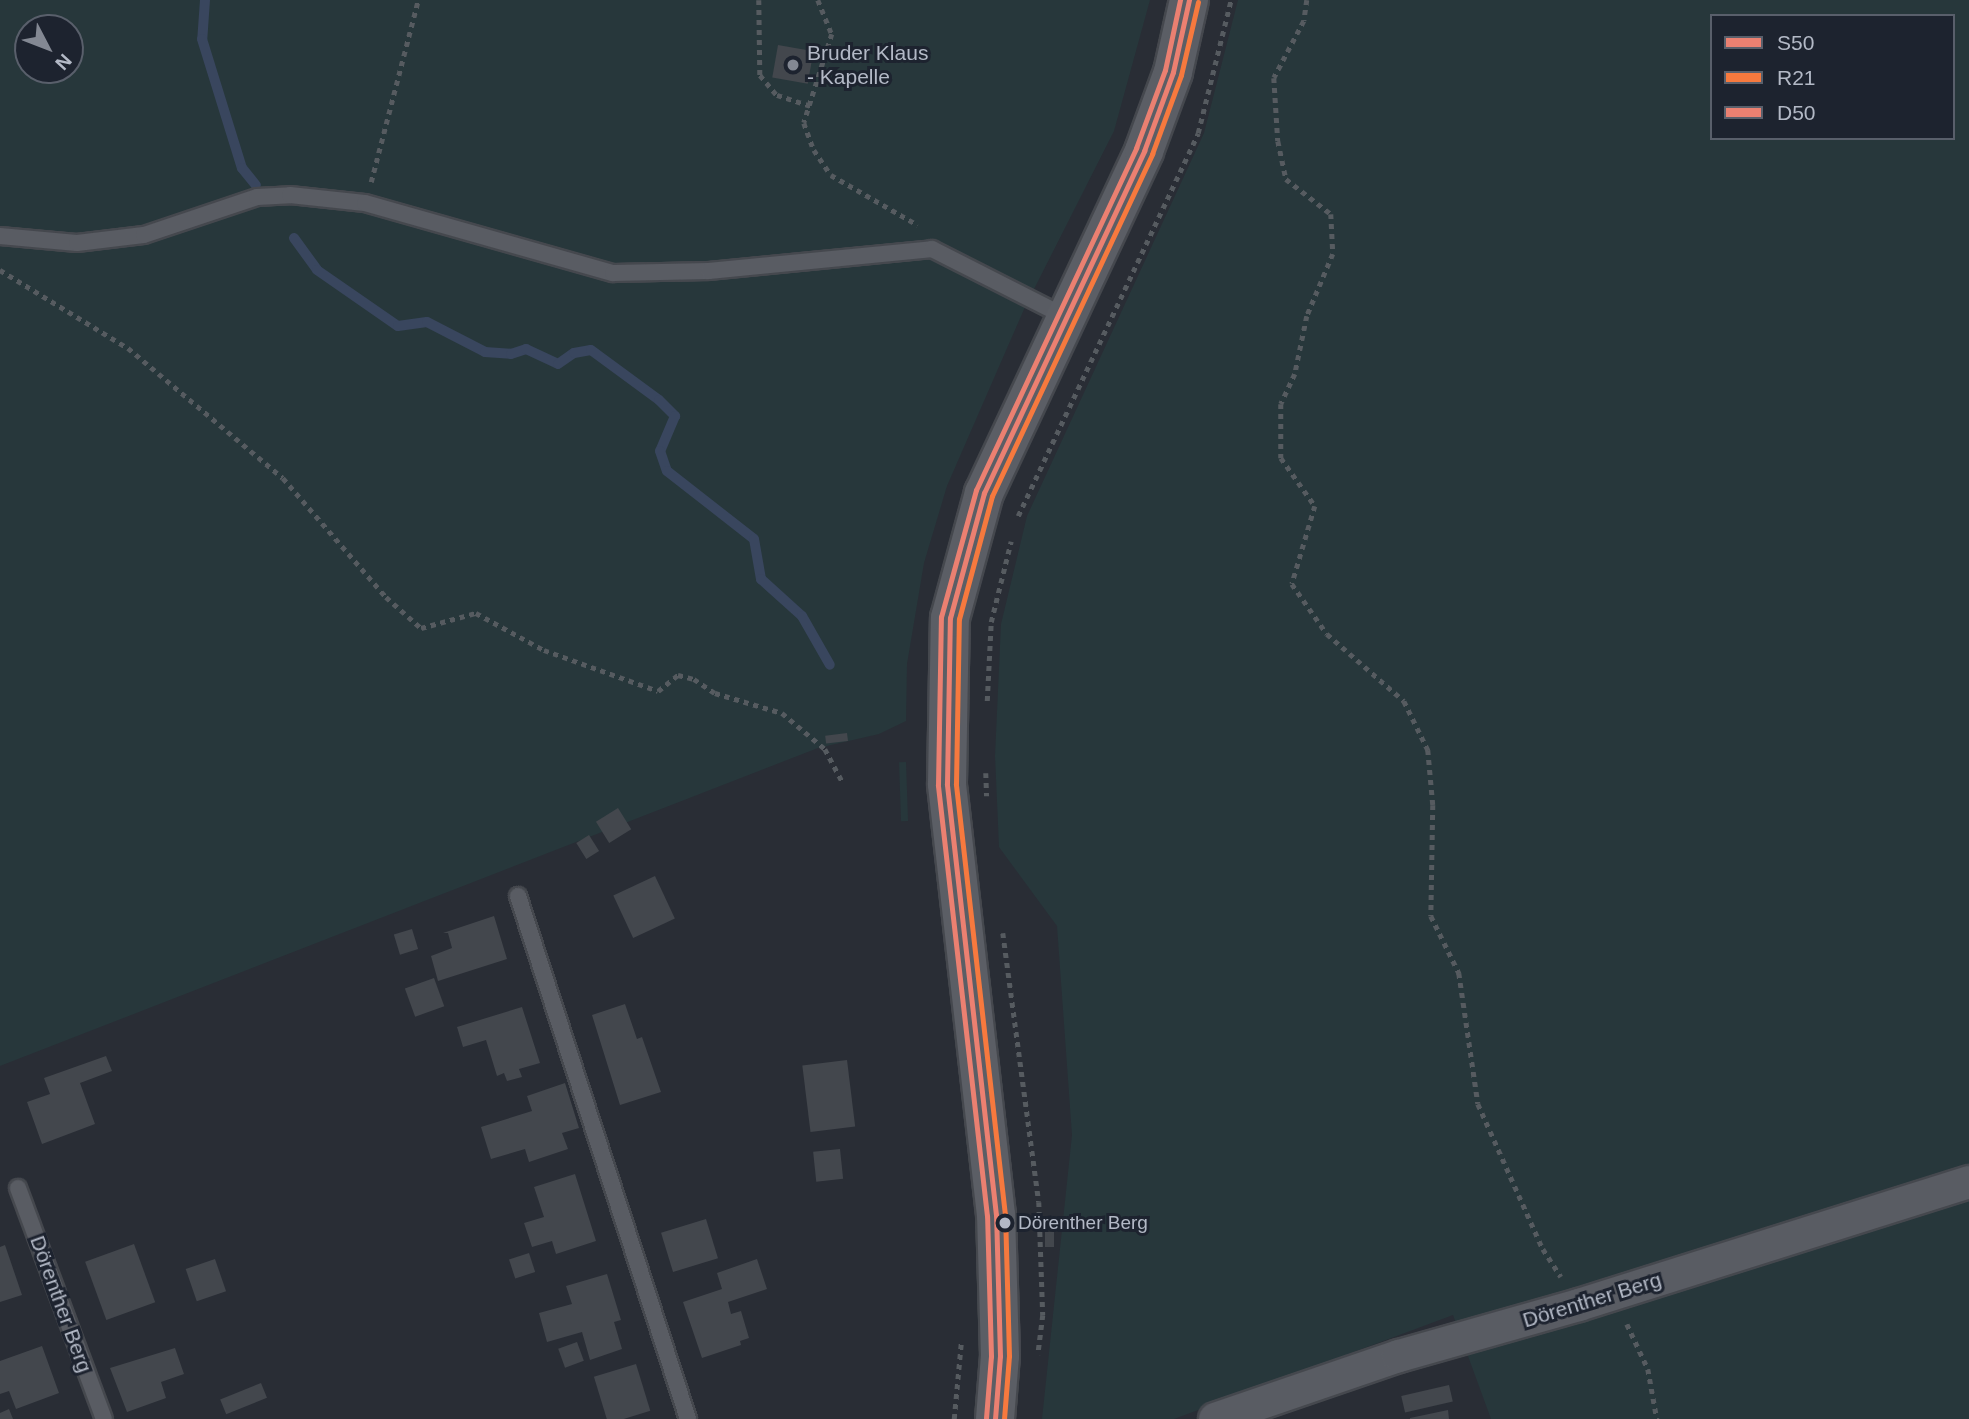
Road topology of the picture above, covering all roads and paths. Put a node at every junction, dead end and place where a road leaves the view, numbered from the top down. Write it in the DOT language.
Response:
graph roads {
  1 [pos="418,0"];
  2 [pos="759,0"];
  3 [pos="818,0"];
  4 [pos="1189,0"];
  5 [pos="1231,0"];
  6 [pos="1307,0"];
  7 [pos="811,106"];
  8 [pos="365,203"];
  9 [pos="0,236"];
  10 [pos="932,250"];
  11 [pos="0,270"];
  12 [pos="1064,316"];
  13 [pos="1015,525"];
  14 [pos="1012,537"];
  15 [pos="987,703"];
  16 [pos="986,770"];
  17 [pos="843,783"];
  18 [pos="988,807"];
  19 [pos="518,896"];
  20 [pos="1002,925"];
  21 [pos="1969,1182"];
  22 [pos="18,1188"];
  23 [pos="1579,1305"];
  24 [pos="1037,1367"];
  25 [pos="104,1419"];
  26 [pos="688,1419"];
  27 [pos="995,1419"];
  28 [pos="1215,1419"];
  29 [pos="1657,1419"];
  1 -- 8 [label="path"];
  2 -- 7 [label="path"];
  3 -- 7 [label="path"];
  4 -- 12 [label="main road"];
  5 -- 13 [label="path"];
  6 -- 23 [label="path"];
  7 -- 10 [label="path"];
  8 -- 9 [label="lane"];
  8 -- 10 [label="lane"];
  10 -- 12 [label="lane"];
  11 -- 17 [label="path"];
  12 -- 27 [label="main road"];
  14 -- 15 [label="path"];
  16 -- 18 [label="path"];
  19 -- 26 [label="lane"];
  20 -- 24 [label="path"];
  21 -- 23 [label="street, Dörenther Berg"];
  22 -- 25 [label="lane, Dörenther Berg"];
  23 -- 28 [label="street, Dörenther Berg"];
  23 -- 29 [label="path"];
}
